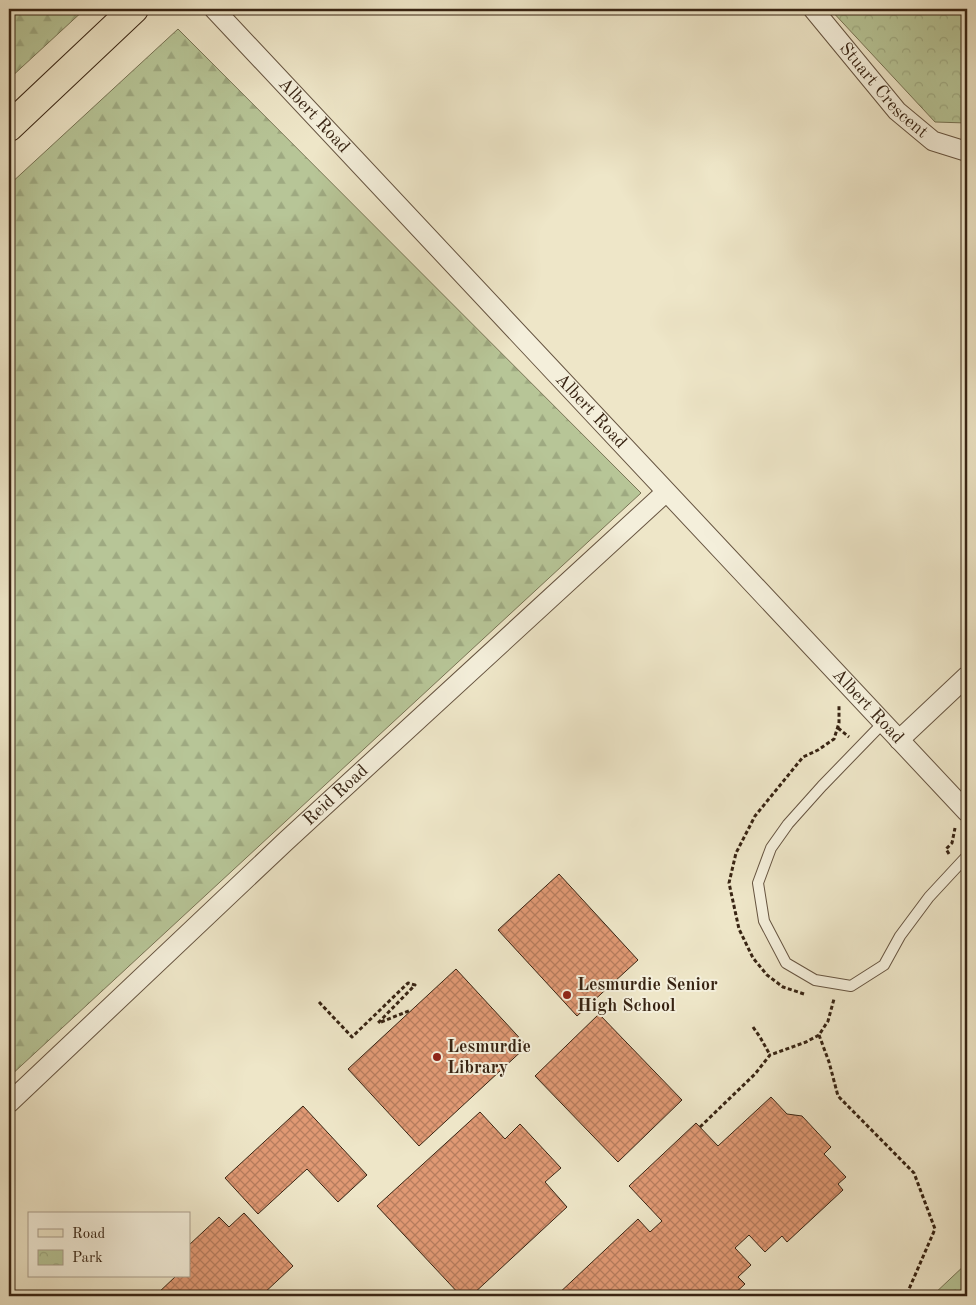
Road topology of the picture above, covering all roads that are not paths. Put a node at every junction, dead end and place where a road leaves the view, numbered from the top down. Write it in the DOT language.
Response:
graph roads {
  1 [pos="134,9"];
  2 [pos="214,9"];
  3 [pos="813,9"];
  4 [pos="9,127"];
  5 [pos="967,150"];
  6 [pos="666,492"];
  7 [pos="967,676"];
  8 [pos="884,722"];
  9 [pos="900,740"];
  10 [pos="960,817"];
  11 [pos="967,856"];
  12 [pos="9,1103"];
  1 -- 4 [label="main road"];
  2 -- 6 [label="street, Albert Road"];
  3 -- 5 [label="street, Stuart Crescent"];
  6 -- 8 [label="street, Albert Road"];
  6 -- 12 [label="street, Reid Road"];
  7 -- 9 [label="street"];
  8 -- 9 [label="street, Albert Road"];
  8 -- 11 [label="lane"];
  9 -- 10 [label="street, Albert Road"];
}
